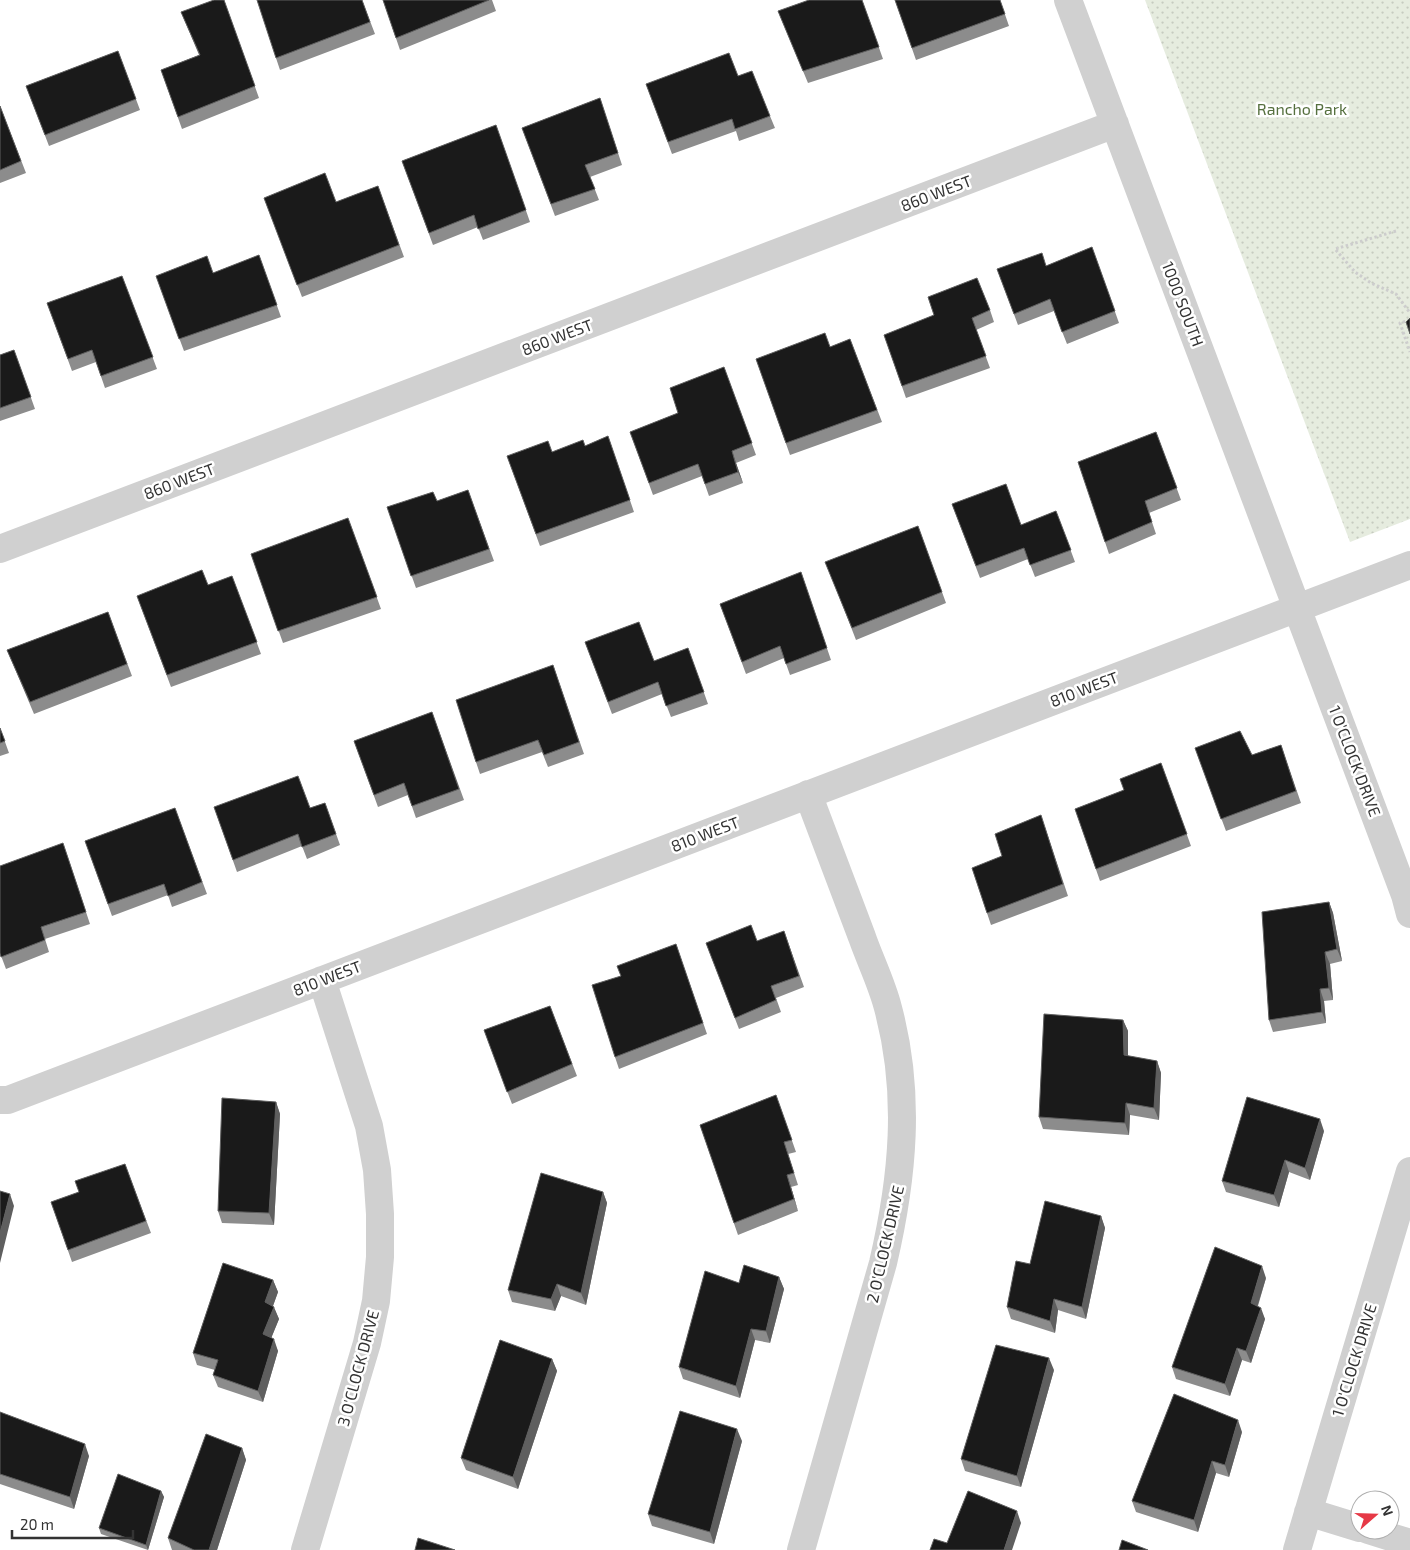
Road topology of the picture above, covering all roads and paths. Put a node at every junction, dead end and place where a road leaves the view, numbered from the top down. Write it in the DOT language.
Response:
graph roads {
  1 [pos="1068,0"];
  2 [pos="1115,124"];
  3 [pos="1396,231"];
  4 [pos="1410,313"];
  5 [pos="1410,320"];
  6 [pos="1410,352"];
  7 [pos="0,549"];
  8 [pos="1410,564"];
  9 [pos="1297,608"];
  10 [pos="808,794"];
  11 [pos="1410,914"];
  12 [pos="322,980"];
  13 [pos="0,1100"];
  14 [pos="1410,1171"];
  15 [pos="1308,1512"];
  16 [pos="1350,1525"];
  17 [pos="305,1550"];
  18 [pos="801,1550"];
  19 [pos="1297,1550"];
  1 -- 2 [label="street, 1000 SOUTH"];
  2 -- 7 [label="street, 860 WEST"];
  2 -- 9 [label="street, 1000 SOUTH"];
  3 -- 4 [label="path"];
  5 -- 6 [label="path"];
  8 -- 9 [label="street, 810 WEST"];
  9 -- 10 [label="street, 810 WEST"];
  9 -- 11 [label="street, 1 O'CLOCK DRIVE"];
  10 -- 12 [label="street, 810 WEST"];
  10 -- 18 [label="street, 2 O'CLOCK DRIVE"];
  12 -- 13 [label="street, 810 WEST"];
  12 -- 17 [label="street, 3 O'CLOCK DRIVE"];
  14 -- 15 [label="street, 1 O'CLOCK DRIVE"];
  15 -- 16 [label="street"];
  15 -- 19 [label="street, 1 O'CLOCK DRIVE"];
}
